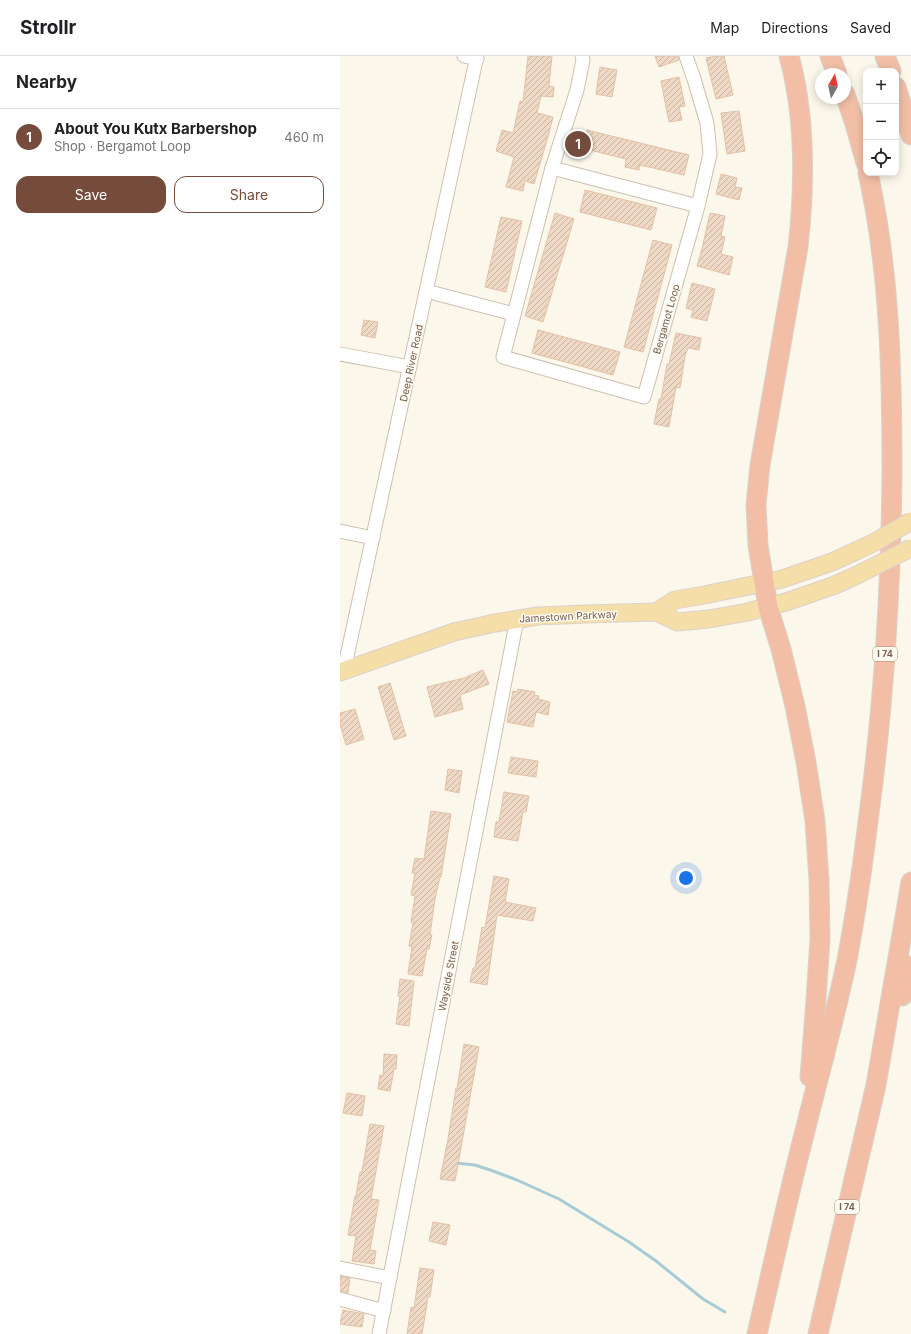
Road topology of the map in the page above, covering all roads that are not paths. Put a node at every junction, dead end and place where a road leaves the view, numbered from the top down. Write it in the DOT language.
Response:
graph roads {
  1 [pos="582,56"];
  2 [pos="686,56"];
  3 [pos="789,56"];
  4 [pos="830,56"];
  5 [pos="884,56"];
  6 [pos="472,57"];
  7 [pos="835,68"];
  8 [pos="889,68"];
  9 [pos="899,97"];
  10 [pos="848,104"];
  11 [pos="911,135"];
  12 [pos="863,152"];
  13 [pos="552,168"];
  14 [pos="869,176"];
  15 [pos="698,206"];
  16 [pos="426,291"];
  17 [pos="514,314"];
  18 [pos="340,354"];
  19 [pos="410,367"];
  20 [pos="911,521"];
  21 [pos="340,531"];
  22 [pos="373,538"];
  23 [pos="911,548"];
  24 [pos="764,583"];
  25 [pos="768,607"];
  26 [pos="656,612"];
  27 [pos="517,619"];
  28 [pos="342,671"];
  29 [pos="911,882"];
  30 [pos="911,966"];
  31 [pos="876,1085"];
  32 [pos="805,1129"];
  33 [pos="340,1268"];
  34 [pos="390,1278"];
  35 [pos="340,1299"];
  36 [pos="384,1311"];
  37 [pos="379,1334"];
  38 [pos="757,1334"];
  39 [pos="818,1334"];
  1 -- 13 [label="street, Bergamot Loop"];
  2 -- 15 [label="street, Bergamot Loop"];
  3 -- 24 [label="highway"];
  4 -- 7 [label="highway"];
  5 -- 8 [label="highway"];
  6 -- 16 [label="street, Deep River Road"];
  9 -- 11 [label="highway"];
  10 -- 12 [label="highway"];
  13 -- 15 [label="street"];
  13 -- 17 [label="street, Bergamot Loop"];
  14 -- 32 [label="highway, I 74"];
  15 -- 17 [label="street, Bergamot Loop"];
  16 -- 17 [label="street"];
  16 -- 19 [label="street, Deep River Road"];
  18 -- 19 [label="street"];
  19 -- 22 [label="street, Deep River Road"];
  20 -- 24 [label="main road, bridge"];
  21 -- 22 [label="street"];
  22 -- 28 [label="street, Deep River Road"];
  23 -- 25 [label="main road, Jamestown Parkway, bridge"];
  24 -- 25 [label="highway"];
  24 -- 26 [label="main road"];
  25 -- 26 [label="main road, Jamestown Parkway"];
  25 -- 32 [label="highway"];
  26 -- 27 [label="main road, Jamestown Parkway"];
  27 -- 28 [label="main road, Jamestown Parkway"];
  27 -- 34 [label="street, Wayside Street"];
  29 -- 31 [label="highway, I 74"];
  30 -- 31 [label="highway"];
  31 -- 39 [label="highway, I 74"];
  32 -- 38 [label="highway, I 74"];
  33 -- 34 [label="street"];
  34 -- 36 [label="street, Wayside Street"];
  35 -- 36 [label="street"];
  36 -- 37 [label="street, Wayside Street"];
}
